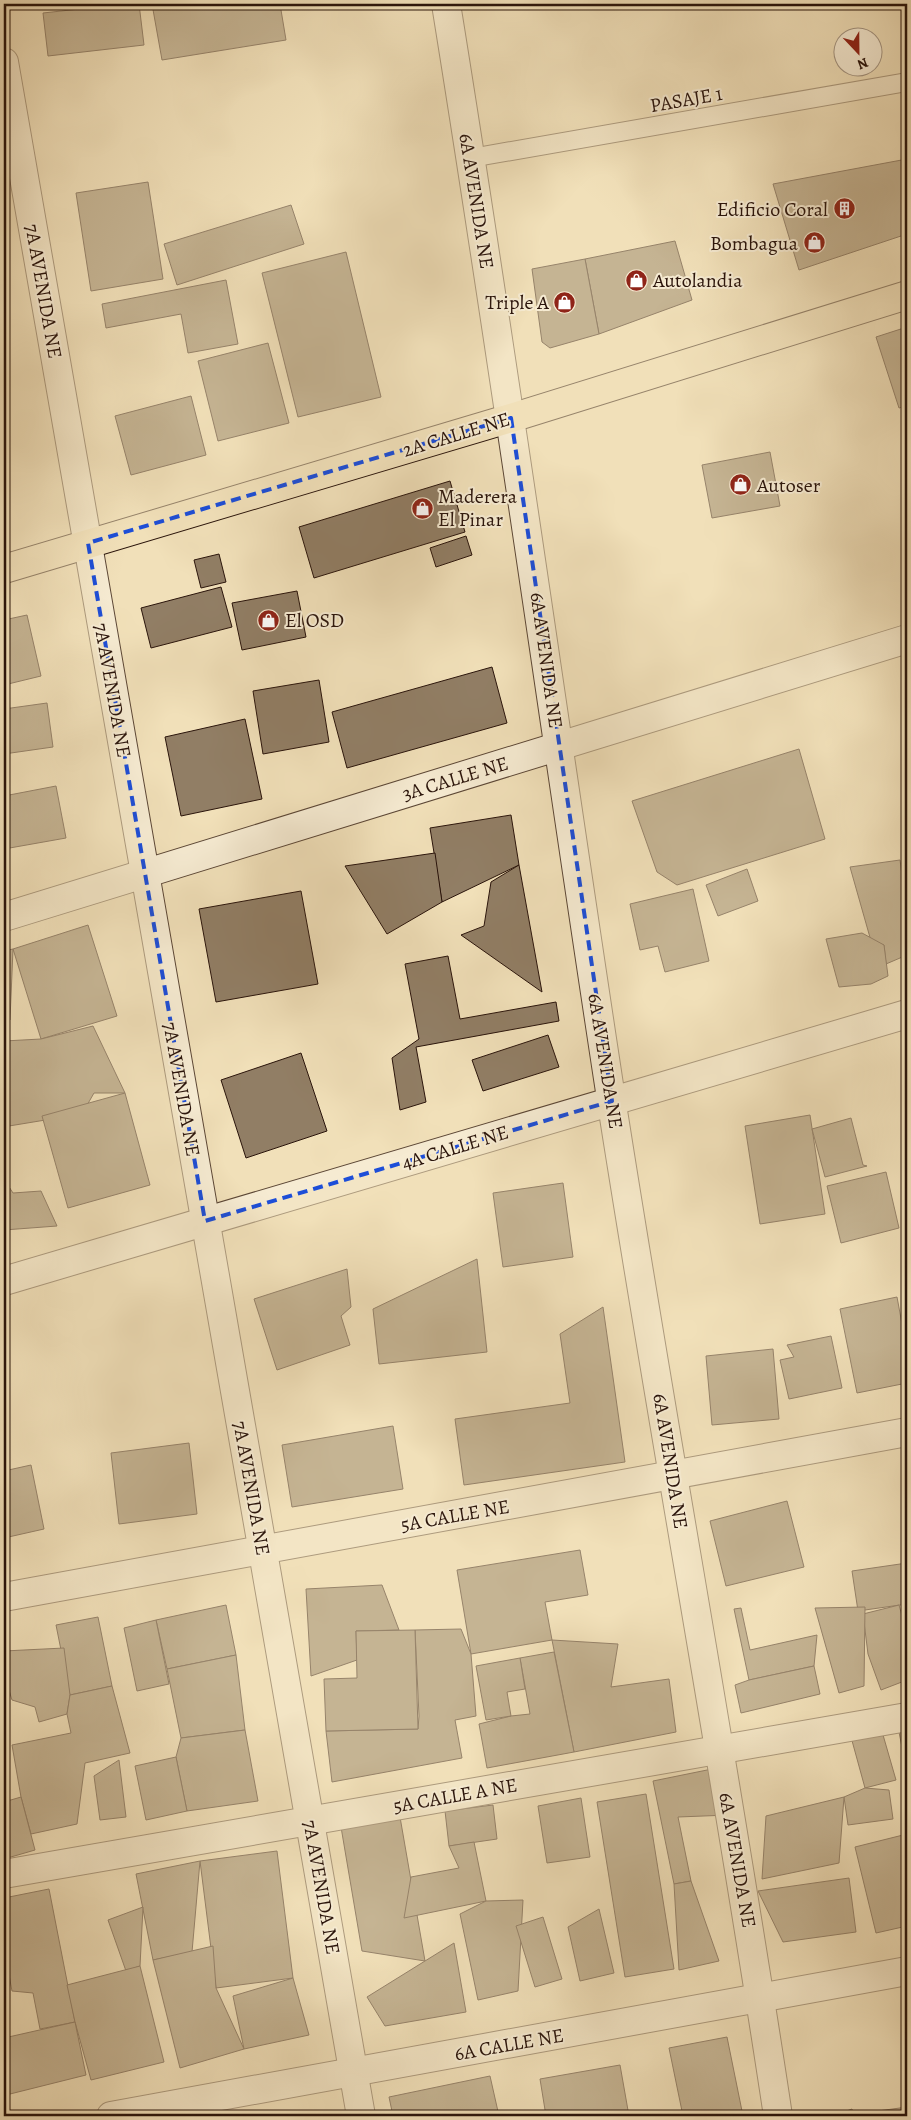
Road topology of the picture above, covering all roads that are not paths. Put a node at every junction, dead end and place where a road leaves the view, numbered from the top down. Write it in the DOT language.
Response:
graph roads {
  1 [pos="446,4"];
  2 [pos="4,62"];
  3 [pos="907,82"];
  4 [pos="471,158"];
  5 [pos="907,294"];
  6 [pos="511,418"];
  7 [pos="88,544"];
  8 [pos="4,569"];
  9 [pos="907,639"];
  10 [pos="560,746"];
  11 [pos="145,873"];
  12 [pos="4,917"];
  13 [pos="907,1014"];
  14 [pos="612,1101"];
  15 [pos="205,1221"];
  16 [pos="4,1281"];
  17 [pos="907,1432"];
  18 [pos="673,1475"];
  19 [pos="263,1550"];
  20 [pos="4,1598"];
  21 [pos="907,1717"];
  22 [pos="719,1750"];
  23 [pos="310,1821"];
  24 [pos="4,1874"];
  25 [pos="907,1971"];
  26 [pos="760,1998"];
  27 [pos="354,2072"];
  28 [pos="111,2116"];
  29 [pos="361,2116"];
  30 [pos="778,2116"];
  1 -- 4 [label="street, 6A AVENIDA NE"];
  2 -- 7 [label="street, 7A AVENIDA NE"];
  3 -- 4 [label="lane, PASAJE 1"];
  4 -- 6 [label="street, 6A AVENIDA NE"];
  5 -- 6 [label="main road, 2A CALLE NE"];
  6 -- 7 [label="main road, 2A CALLE NE"];
  6 -- 10 [label="street, 6A AVENIDA NE"];
  7 -- 8 [label="main road, 2A CALLE NE"];
  7 -- 11 [label="street, 7A AVENIDA NE"];
  9 -- 10 [label="street, 3A CALLE NE"];
  10 -- 11 [label="street, 3A CALLE NE"];
  10 -- 14 [label="street, 6A AVENIDA NE"];
  11 -- 12 [label="street, 3A CALLE NE"];
  11 -- 15 [label="street, 7A AVENIDA NE"];
  13 -- 14 [label="street, 4A CALLE NE"];
  14 -- 15 [label="street, 4A CALLE NE"];
  14 -- 18 [label="street, 6A AVENIDA NE"];
  15 -- 16 [label="street, 4A CALLE NE"];
  15 -- 19 [label="street, 7A AVENIDA NE"];
  17 -- 18 [label="street, 5A CALLE NE"];
  18 -- 19 [label="street, 5A CALLE NE"];
  18 -- 22 [label="street, 6A AVENIDA NE"];
  19 -- 20 [label="street, 5A CALLE NE"];
  19 -- 23 [label="street, 7A AVENIDA NE"];
  21 -- 22 [label="street, 5A CALLE A NE"];
  22 -- 23 [label="street, 5A CALLE A NE"];
  22 -- 26 [label="street, 6A AVENIDA NE"];
  23 -- 24 [label="street, 5A CALLE A NE"];
  23 -- 27 [label="street, 7A AVENIDA NE"];
  25 -- 26 [label="street, 6A CALLE NE"];
  26 -- 27 [label="street, 6A CALLE NE"];
  26 -- 30 [label="street, 6A AVENIDA NE"];
  27 -- 28 [label="street, 6A CALLE NE"];
  27 -- 29 [label="street, 7A AVENIDA NE"];
}
